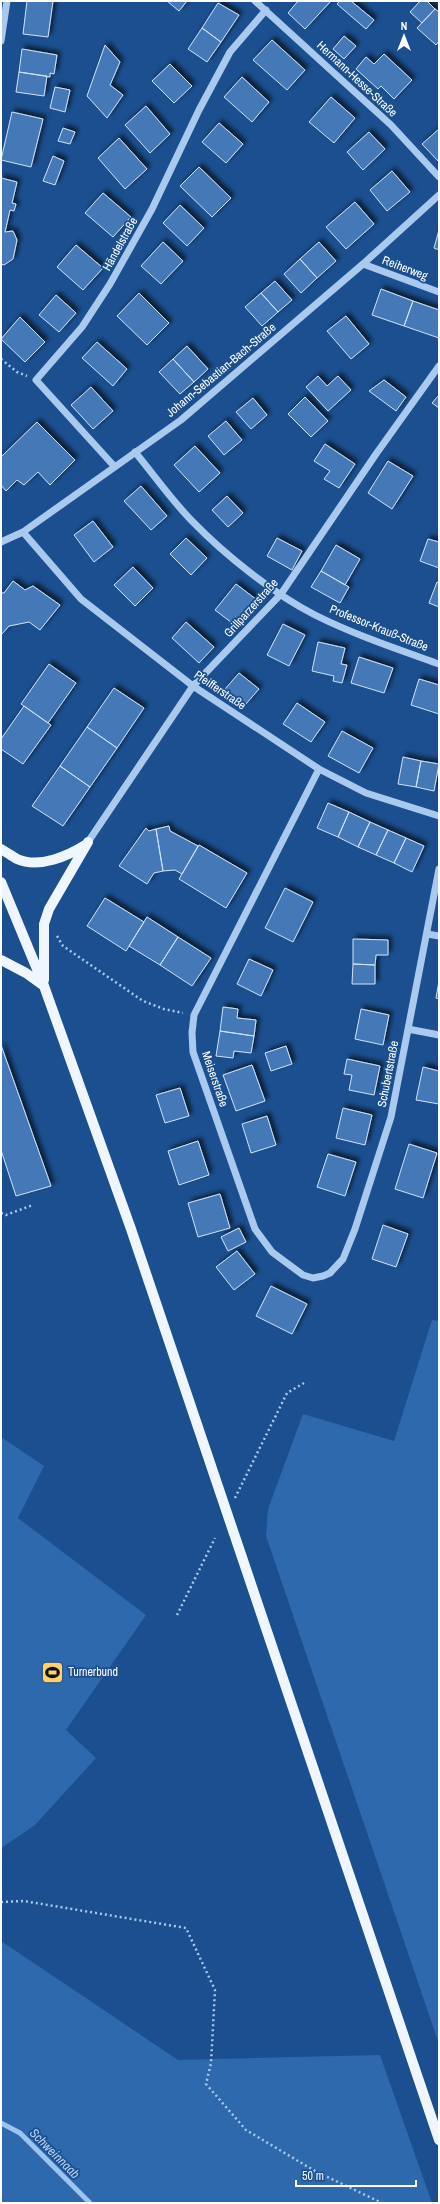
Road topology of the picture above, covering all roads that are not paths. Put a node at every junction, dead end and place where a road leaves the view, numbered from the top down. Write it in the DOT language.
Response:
graph roads {
  1 [pos="7,1"];
  2 [pos="255,1"];
  3 [pos="266,10"];
  4 [pos="1,41"];
  5 [pos="439,177"];
  6 [pos="439,195"];
  7 [pos="363,264"];
  8 [pos="439,292"];
  9 [pos="439,366"];
  10 [pos="135,452"];
  11 [pos="114,466"];
  12 [pos="23,532"];
  13 [pos="1,542"];
  14 [pos="281,594"];
  15 [pos="439,664"];
  16 [pos="193,686"];
  17 [pos="319,769"];
  18 [pos="439,816"];
  19 [pos="88,842"];
  20 [pos="1,849"];
  21 [pos="439,869"];
  22 [pos="1,882"];
  23 [pos="427,934"];
  24 [pos="439,936"];
  25 [pos="1,960"];
  26 [pos="44,986"];
  27 [pos="408,1029"];
  28 [pos="439,1035"];
  29 [pos="330,1273"];
  30 [pos="439,2140"];
  1 -- 4 [label="street"];
  2 -- 3 [label="street, Hermann-Hesse-Straße"];
  3 -- 5 [label="street, Hermann-Hesse-Straße"];
  3 -- 11 [label="street, Händelstraße"];
  6 -- 7 [label="street, Johann-Sebastian-Bach-Straße"];
  7 -- 8 [label="street, Reiherweg"];
  7 -- 10 [label="street, Johann-Sebastian-Bach-Straße"];
  9 -- 14 [label="street, Grillparzerstraße"];
  10 -- 11 [label="street, Johann-Sebastian-Bach-Straße"];
  10 -- 14 [label="street, Professor-Krauß-Straße"];
  11 -- 12 [label="street, Johann-Sebastian-Bach-Straße"];
  12 -- 13 [label="street, Johann-Sebastian-Bach-Straße"];
  12 -- 16 [label="street, Pfeifferstraße"];
  14 -- 15 [label="street, Professor-Krauß-Straße"];
  14 -- 16 [label="street, Grillparzerstraße"];
  16 -- 17 [label="street, Pfeifferstraße"];
  16 -- 19 [label="street, Grillparzerstraße"];
  17 -- 18 [label="street, Pfeifferstraße"];
  17 -- 29 [label="street, Meiserstraße"];
  19 -- 20 [label="main road"];
  19 -- 26 [label="main road"];
  21 -- 23 [label="street, Schubertstraße"];
  22 -- 26 [label="main road"];
  23 -- 24 [label="street"];
  23 -- 27 [label="street, Schubertstraße"];
  25 -- 26 [label="main road"];
  26 -- 30 [label="main road"];
  27 -- 28 [label="street"];
  27 -- 29 [label="street, Schubertstraße"];
}
